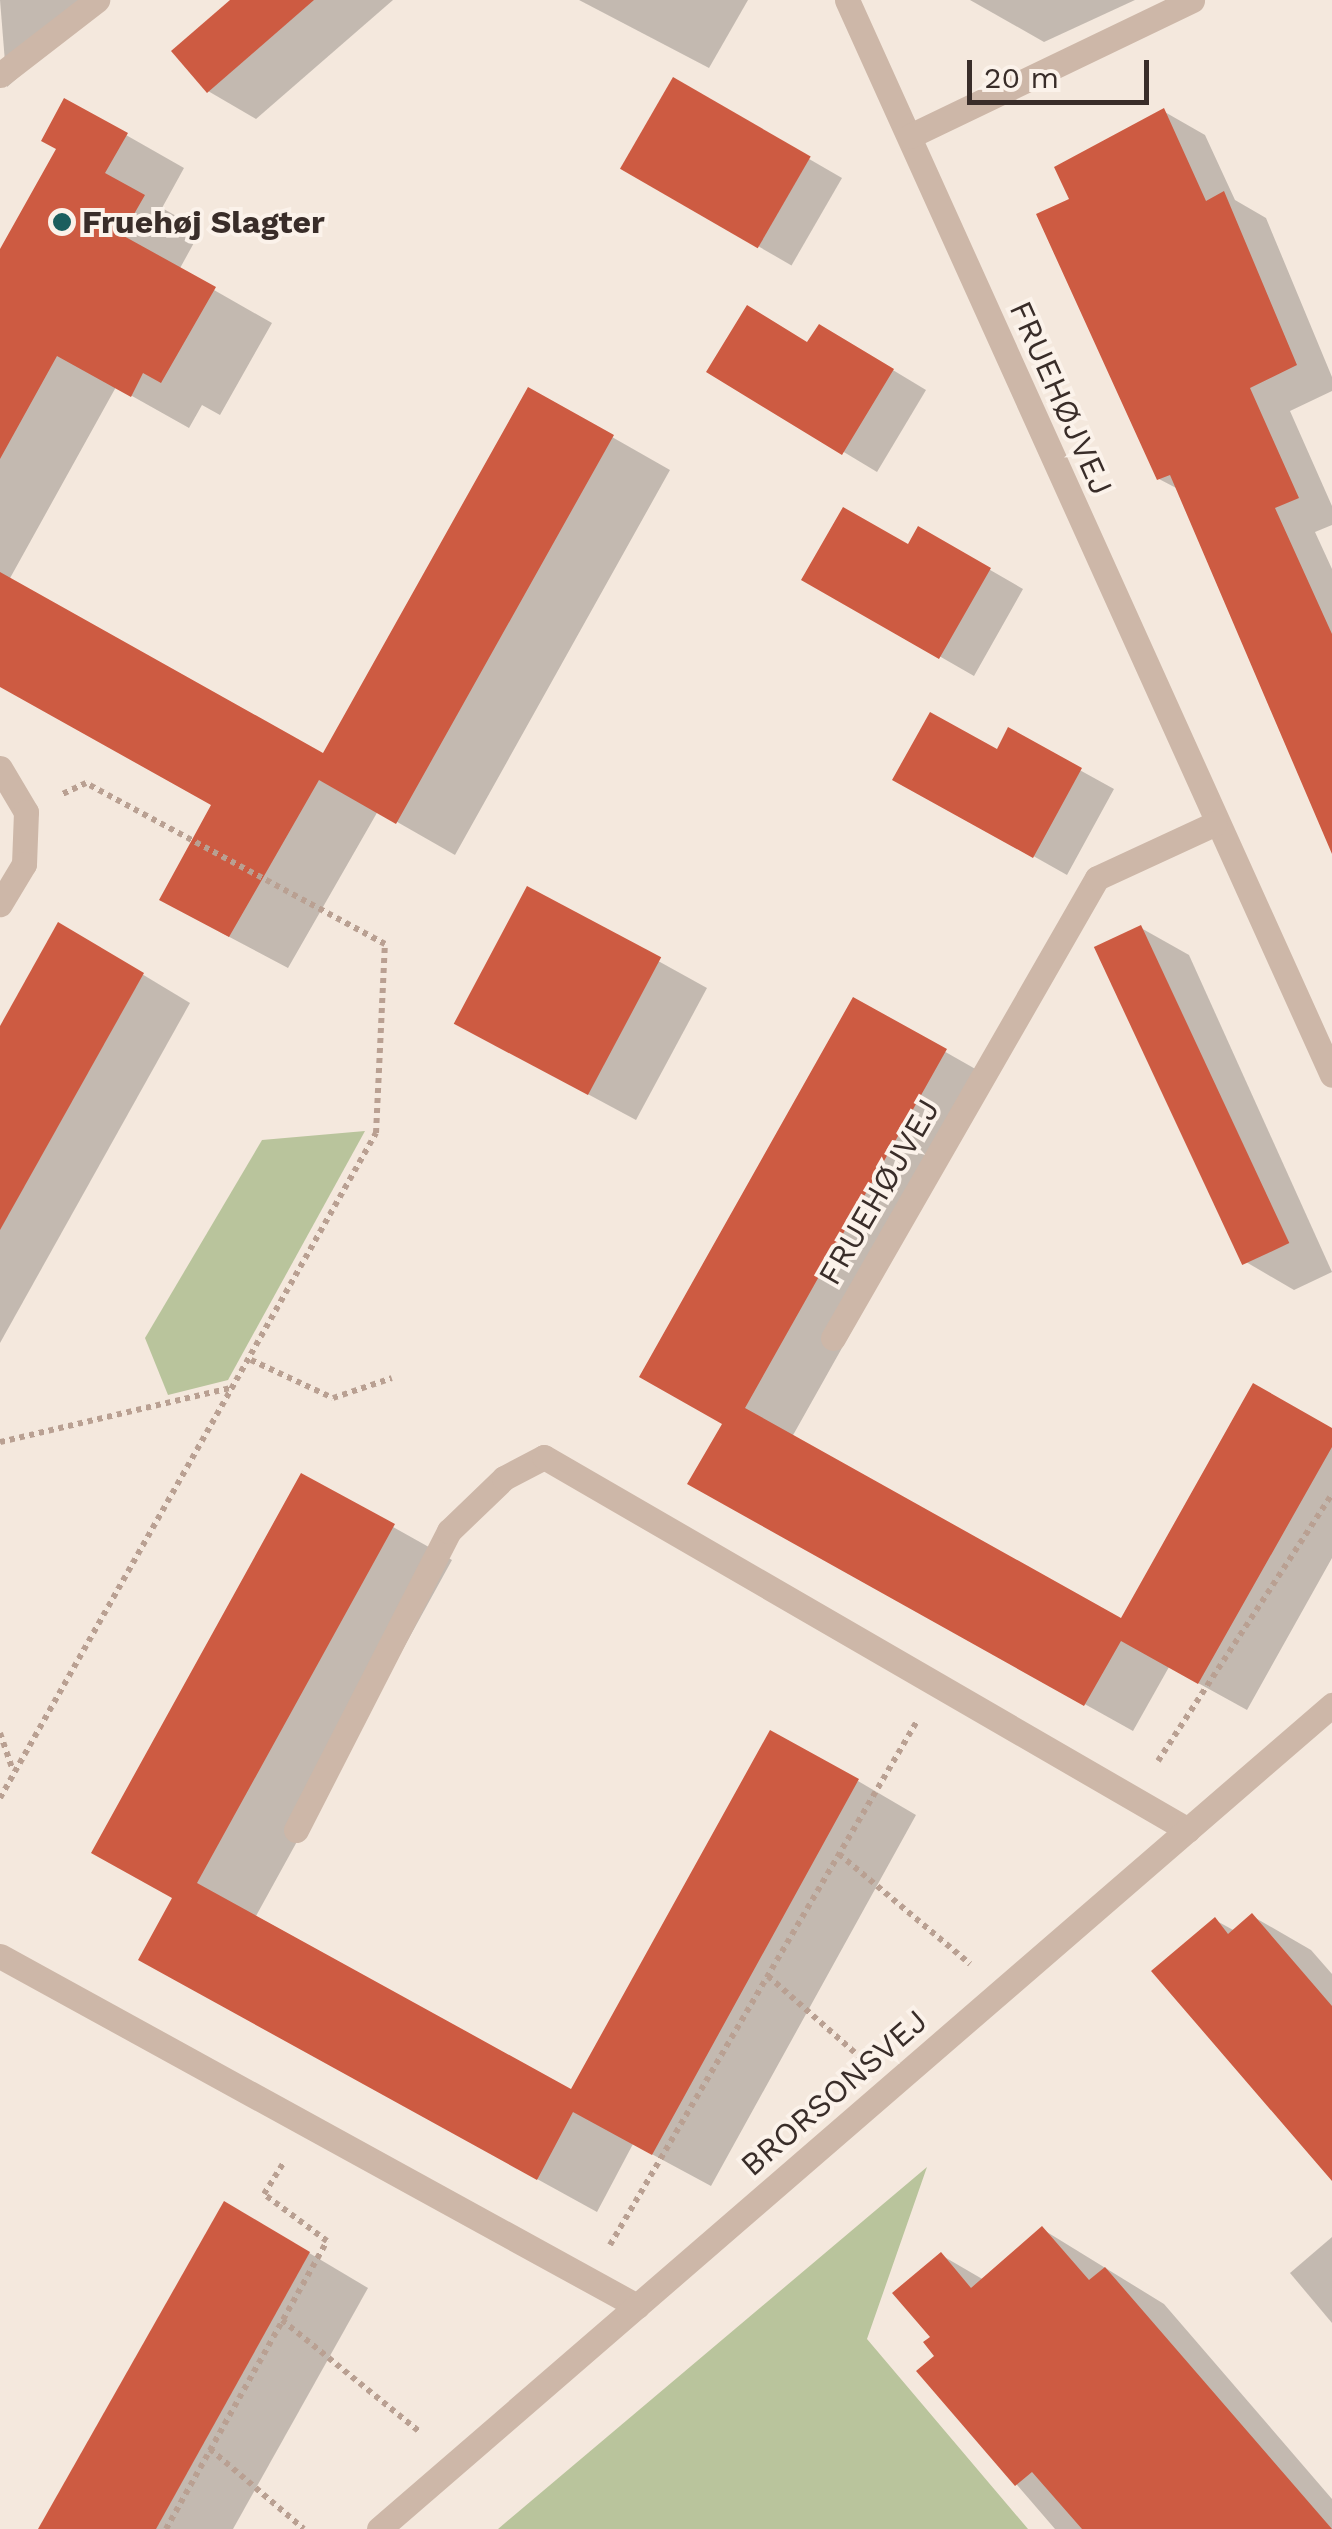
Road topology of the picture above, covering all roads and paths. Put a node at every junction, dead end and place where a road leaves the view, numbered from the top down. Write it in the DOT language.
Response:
graph roads {
  1 [pos="97,0"];
  2 [pos="847,0"];
  3 [pos="1192,0"];
  4 [pos="0,75"];
  5 [pos="910,136"];
  6 [pos="0,768"];
  7 [pos="26,812"];
  8 [pos="1214,824"];
  9 [pos="0,904"];
  10 [pos="1332,1075"];
  11 [pos="833,1338"];
  12 [pos="250,1360"];
  13 [pos="392,1378"];
  14 [pos="231,1388"];
  15 [pos="0,1442"];
  16 [pos="1330,1500"];
  17 [pos="938,1686"];
  18 [pos="1332,1706"];
  19 [pos="0,1734"];
  20 [pos="14,1770"];
  21 [pos="0,1798"];
  22 [pos="1133,1799"];
  23 [pos="296,1830"];
  24 [pos="1188,1830"];
  25 [pos="839,1854"];
  26 [pos="0,1956"];
  27 [pos="768,1976"];
  28 [pos="1002,1990"];
  29 [pos="892,2086"];
  30 [pos="304,2126"];
  31 [pos="587,2283"];
  32 [pos="637,2306"];
  33 [pos="282,2320"];
  34 [pos="210,2449"];
  35 [pos="457,2462"];
  36 [pos="166,2529"];
  37 [pos="304,2529"];
  38 [pos="379,2529"];
  1 -- 4 [label="street"];
  2 -- 5 [label="street, FRUEHØJVEJ"];
  3 -- 5 [label="street"];
  5 -- 8 [label="street, FRUEHØJVEJ"];
  6 -- 7 [label="street"];
  7 -- 9 [label="street"];
  7 -- 12 [label="path"];
  8 -- 10 [label="street, FRUEHØJVEJ"];
  8 -- 11 [label="street, FRUEHØJVEJ"];
  12 -- 13 [label="path"];
  12 -- 14 [label="path"];
  14 -- 15 [label="path"];
  14 -- 20 [label="path"];
  16 -- 22 [label="path"];
  17 -- 22 [label="street"];
  17 -- 23 [label="street"];
  17 -- 25 [label="path"];
  18 -- 24 [label="street, BRORSONSVEJ"];
  19 -- 20 [label="path"];
  20 -- 21 [label="path"];
  22 -- 24 [label="street"];
  24 -- 28 [label="street, BRORSONSVEJ"];
  25 -- 27 [label="path"];
  25 -- 28 [label="path"];
  26 -- 30 [label="street"];
  27 -- 29 [label="path"];
  27 -- 31 [label="path"];
  28 -- 29 [label="street, BRORSONSVEJ"];
  29 -- 32 [label="street, BRORSONSVEJ"];
  30 -- 31 [label="street"];
  30 -- 33 [label="path"];
  31 -- 32 [label="street"];
  32 -- 35 [label="street, BRORSONSVEJ"];
  33 -- 34 [label="path"];
  33 -- 35 [label="path"];
  34 -- 36 [label="path"];
  34 -- 37 [label="path"];
  35 -- 38 [label="street, BRORSONSVEJ"];
}
